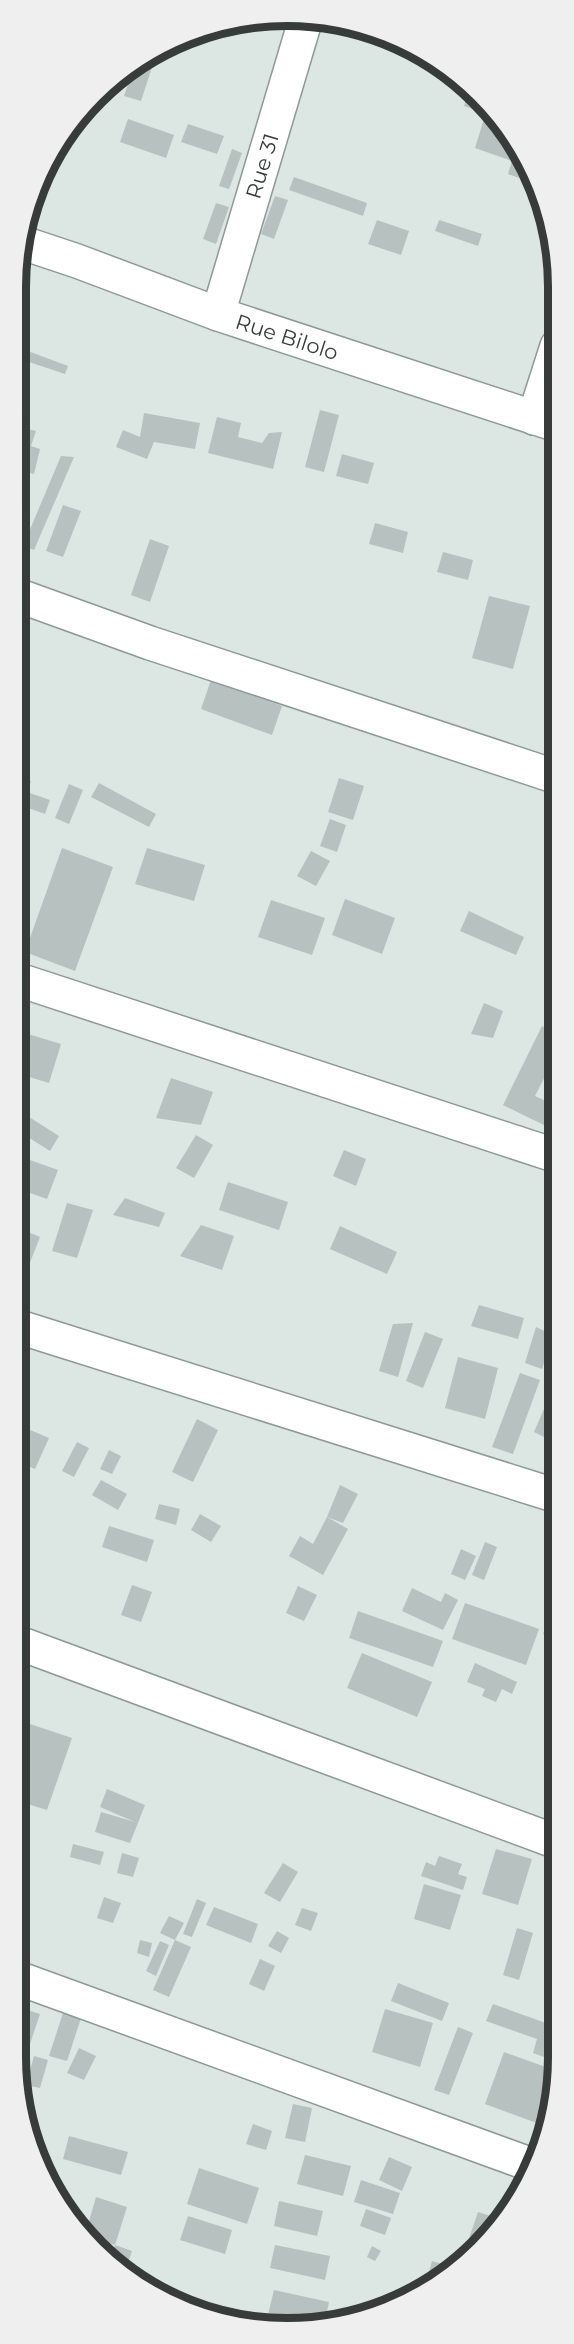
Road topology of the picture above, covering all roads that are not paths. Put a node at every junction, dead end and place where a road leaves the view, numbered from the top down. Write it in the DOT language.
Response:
graph roads {
  1 [pos="304,26"];
  2 [pos="29,245"];
  3 [pos="218,315"];
  4 [pos="548,403"];
  5 [pos="545,422"];
  6 [pos="26,598"];
  7 [pos="548,774"];
  8 [pos="26,983"];
  9 [pos="548,1153"];
  10 [pos="26,1329"];
  11 [pos="548,1493"];
  12 [pos="26,1646"];
  13 [pos="548,1839"];
  14 [pos="26,1981"];
  15 [pos="527,2162"];
  1 -- 3 [label="street, Rue 31"];
  2 -- 3 [label="street, Rue Bilolo"];
  3 -- 5 [label="street, Rue Bilolo"];
  4 -- 5 [label="street"];
  6 -- 7 [label="street"];
  8 -- 9 [label="street"];
  10 -- 11 [label="street"];
  12 -- 13 [label="street"];
  14 -- 15 [label="street"];
}
